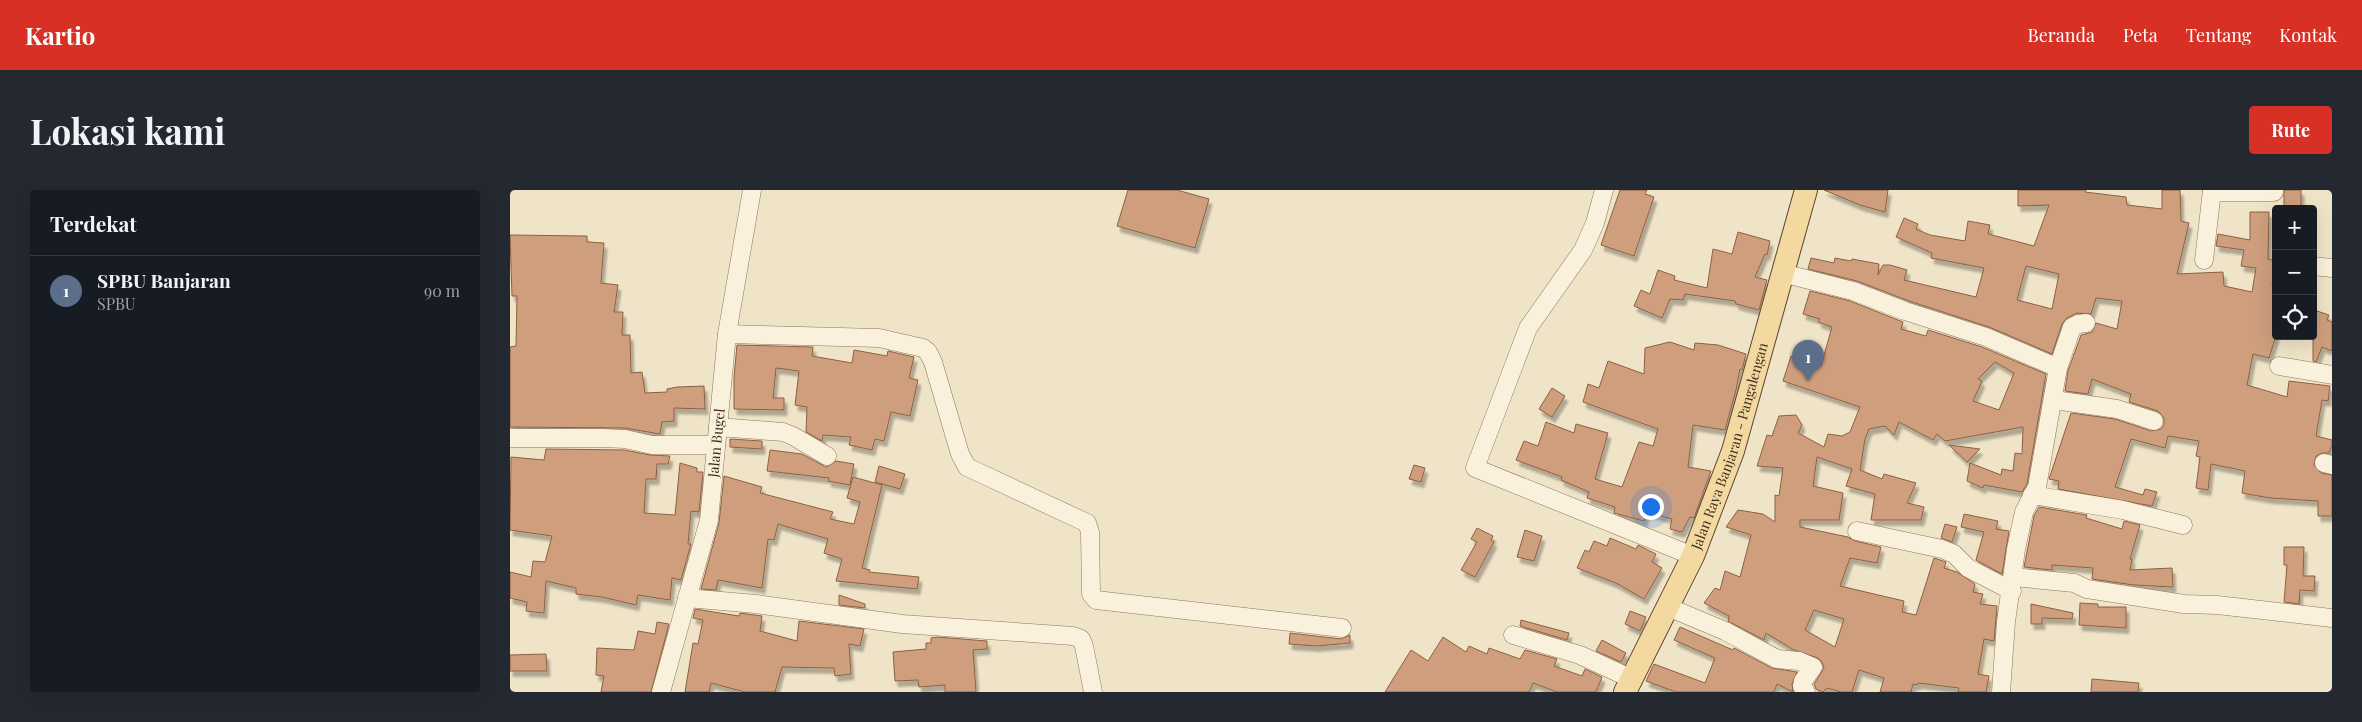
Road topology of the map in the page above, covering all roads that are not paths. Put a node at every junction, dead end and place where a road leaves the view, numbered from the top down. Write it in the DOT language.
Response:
graph roads {
  1 [pos="752,190"];
  2 [pos="1604,190"];
  3 [pos="1806,190"];
  4 [pos="2212,191"];
  5 [pos="2274,192"];
  6 [pos="2204,260"];
  7 [pos="2317,266"];
  8 [pos="2332,268"];
  9 [pos="1782,273"];
  10 [pos="2086,323"];
  11 [pos="727,334"];
  12 [pos="2278,366"];
  13 [pos="2058,368"];
  14 [pos="2332,375"];
  15 [pos="2054,400"];
  16 [pos="2154,421"];
  17 [pos="718,426"];
  18 [pos="510,438"];
  19 [pos="716,445"];
  20 [pos="827,456"];
  21 [pos="2032,495"];
  22 [pos="2183,524"];
  23 [pos="1858,532"];
  24 [pos="1693,556"];
  25 [pos="2012,584"];
  26 [pos="687,598"];
  27 [pos="1668,607"];
  28 [pos="2332,618"];
  29 [pos="1342,628"];
  30 [pos="1513,635"];
  31 [pos="1628,685"];
  32 [pos="662,692"];
  33 [pos="1093,692"];
  34 [pos="1806,692"];
  35 [pos="2001,692"];
  1 -- 11 [label="street, Jalan Bugel"];
  2 -- 24 [label="street"];
  3 -- 9 [label="main road, Jalan Raya Banjaran - Pangalengan"];
  4 -- 5 [label="street"];
  4 -- 6 [label="street"];
  7 -- 8 [label="street"];
  9 -- 13 [label="street"];
  9 -- 24 [label="main road, Jalan Raya Banjaran - Pangalengan"];
  10 -- 13 [label="street"];
  11 -- 17 [label="street, Jalan Bugel"];
  11 -- 29 [label="street"];
  12 -- 14 [label="street"];
  13 -- 15 [label="street"];
  15 -- 16 [label="street"];
  15 -- 21 [label="street"];
  17 -- 19 [label="street, Jalan Bugel"];
  17 -- 20 [label="street"];
  18 -- 19 [label="street"];
  19 -- 26 [label="street, Jalan Bugel"];
  21 -- 22 [label="street"];
  21 -- 25 [label="street"];
  23 -- 25 [label="street"];
  24 -- 27 [label="main road, Jalan Raya Banjaran - Pangalengan"];
  25 -- 28 [label="street"];
  25 -- 35 [label="street"];
  26 -- 32 [label="street, Jalan Bugel"];
  26 -- 33 [label="street"];
  27 -- 31 [label="main road, Jalan Raya Banjaran - Pangalengan"];
  27 -- 34 [label="street"];
  30 -- 31 [label="street"];
}
